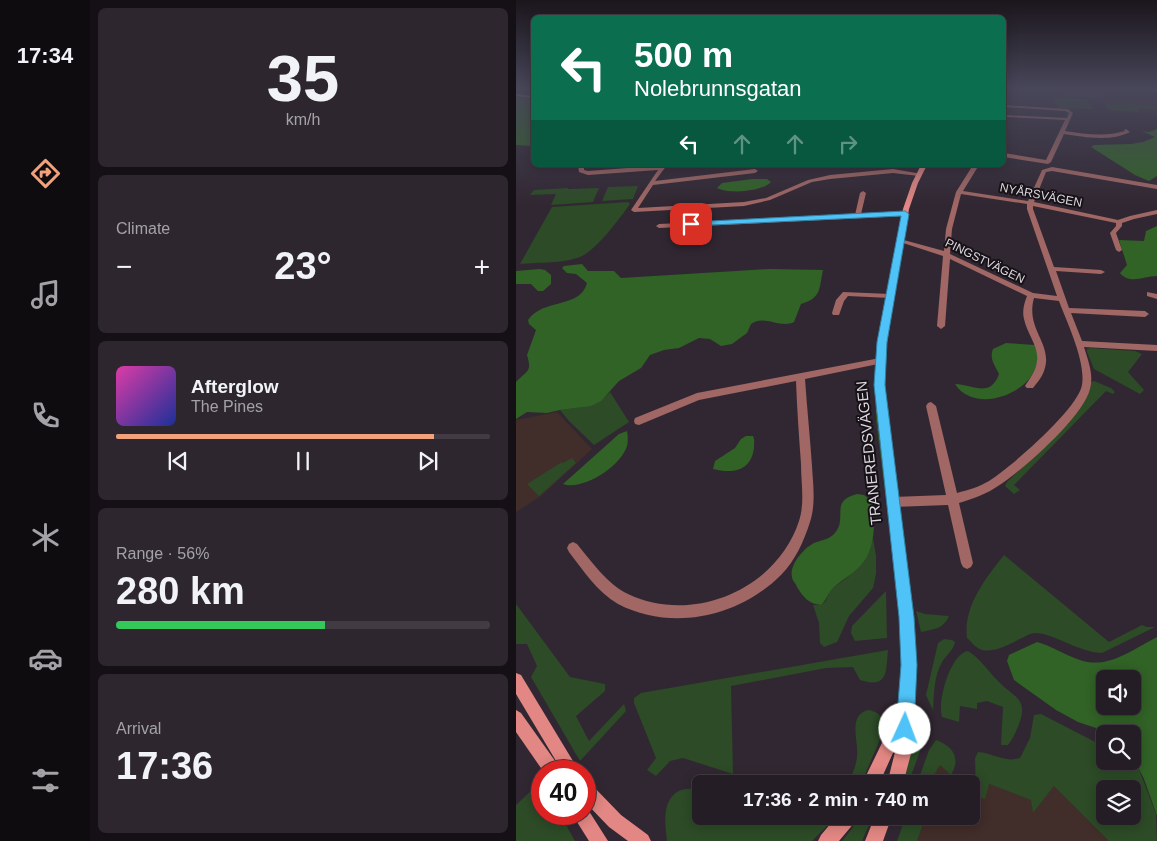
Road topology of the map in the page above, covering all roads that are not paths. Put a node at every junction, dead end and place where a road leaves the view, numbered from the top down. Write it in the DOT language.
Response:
graph roads {
  1 [pos="1064,127"];
  2 [pos="1126,130"];
  3 [pos="1062,132"];
  4 [pos="1006,155"];
  5 [pos="1048,165"];
  6 [pos="581,167"];
  7 [pos="664,167"];
  8 [pos="923,167"];
  9 [pos="975,167"];
  10 [pos="897,168"];
  11 [pos="755,171"];
  12 [pos="919,174"];
  13 [pos="651,183"];
  14 [pos="1157,187"];
  15 [pos="960,192"];
  16 [pos="863,193"];
  17 [pos="1030,202"];
  18 [pos="1157,212"];
  19 [pos="905,214"];
  20 [pos="858,215"];
  21 [pos="1118,222"];
  22 [pos="660,226"];
  23 [pos="900,241"];
  24 [pos="1119,250"];
  25 [pos="948,255"];
  26 [pos="1052,269"];
  27 [pos="1102,272"];
  28 [pos="890,296"];
  29 [pos="1031,296"];
  30 [pos="1061,299"];
  31 [pos="1065,310"];
  32 [pos="836,313"];
  33 [pos="1145,314"];
  34 [pos="941,326"];
  35 [pos="1079,344"];
  36 [pos="1157,348"];
  37 [pos="880,361"];
  38 [pos="800,376"];
  39 [pos="1030,386"];
  40 [pos="931,406"];
  41 [pos="639,421"];
  42 [pos="953,499"];
  43 [pos="893,502"];
  44 [pos="573,548"];
  45 [pos="967,563"];
  46 [pos="516,680"];
  47 [pos="905,711"];
  48 [pos="516,718"];
  49 [pos="545,760"];
  50 [pos="564,760"];
  51 [pos="874,775"];
  52 [pos="898,775"];
  53 [pos="596,801"];
  54 [pos="588,825"];
  55 [pos="841,825"];
  56 [pos="880,825"];
  57 [pos="599,841"];
  58 [pos="642,841"];
  59 [pos="827,841"];
  60 [pos="874,841"];
  1 -- 3 [label="street"];
  2 -- 3 [label="street"];
  3 -- 5 [label="street"];
  4 -- 5 [label="street"];
  5 -- 14 [label="street"];
  5 -- 17 [label="street"];
  6 -- 7 [label="street"];
  7 -- 13 [label="street"];
  8 -- 12 [label="street, TRANEREDSVÄGEN"];
  9 -- 15 [label="street"];
  10 -- 12 [label="street"];
  10 -- 13 [label="street"];
  11 -- 13 [label="street"];
  12 -- 19 [label="street, TRANEREDSVÄGEN"];
  15 -- 17 [label="street, NYÅRSVÄGEN"];
  15 -- 25 [label="street"];
  16 -- 20 [label="street"];
  17 -- 21 [label="street, NYÅRSVÄGEN"];
  17 -- 26 [label="street"];
  18 -- 21 [label="street"];
  19 -- 20 [label="street"];
  19 -- 23 [label="street, TRANEREDSVÄGEN"];
  20 -- 22 [label="street"];
  21 -- 24 [label="street"];
  23 -- 25 [label="street, PINGSTVÄGEN"];
  23 -- 28 [label="street, TRANEREDSVÄGEN"];
  25 -- 29 [label="street, PINGSTVÄGEN"];
  25 -- 34 [label="street"];
  26 -- 27 [label="street"];
  26 -- 30 [label="street"];
  28 -- 32 [label="street"];
  28 -- 37 [label="street, TRANEREDSVÄGEN"];
  29 -- 30 [label="street, PINGSTVÄGEN"];
  29 -- 39 [label="street"];
  30 -- 31 [label="street"];
  31 -- 33 [label="street"];
  31 -- 35 [label="street"];
  35 -- 36 [label="street"];
  35 -- 42 [label="street"];
  37 -- 38 [label="street"];
  37 -- 43 [label="street, TRANEREDSVÄGEN"];
  38 -- 41 [label="street"];
  38 -- 44 [label="street"];
  40 -- 42 [label="street"];
  42 -- 43 [label="street"];
  42 -- 45 [label="street"];
  43 -- 47 [label="street, TRANEREDSVÄGEN"];
  46 -- 50 [label="street"];
  47 -- 51 [label="street, TRANEREDSVÄGEN"];
  47 -- 52 [label="street, TRANEREDSVÄGEN"];
  48 -- 49 [label="street"];
  53 -- 58 [label="street"];
  54 -- 57 [label="street"];
  55 -- 59 [label="street"];
  56 -- 60 [label="street"];
}
